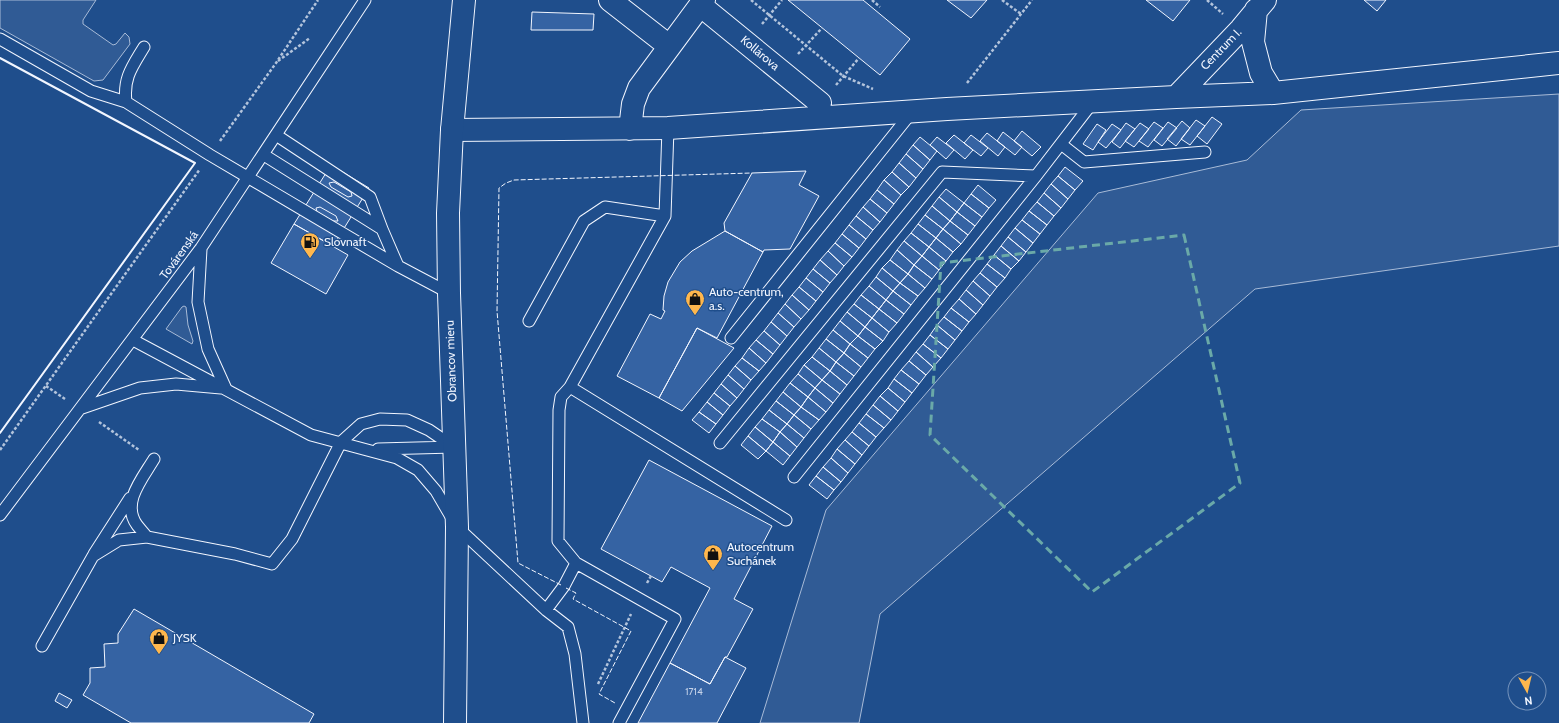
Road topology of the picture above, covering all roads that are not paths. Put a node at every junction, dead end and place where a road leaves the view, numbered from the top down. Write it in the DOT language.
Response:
graph roads {
  1 [pos="364,0"];
  2 [pos="464,0"];
  3 [pos="610,0"];
  4 [pos="702,2"];
  5 [pos="1261,5"];
  6 [pos="0,39"];
  7 [pos="669,46"];
  8 [pos="144,47"];
  9 [pos="1559,63"];
  10 [pos="1273,93"];
  11 [pos="1176,97"];
  12 [pos="126,102"];
  13 [pos="1093,102"];
  14 [pos="820,103"];
  15 [pos="913,111"];
  16 [pos="668,128"];
  17 [pos="630,129"];
  18 [pos="452,130"];
  19 [pos="276,135"];
  20 [pos="1061,144"];
  21 [pos="1205,152"];
  22 [pos="264,155"];
  23 [pos="1036,176"];
  24 [pos="249,178"];
  25 [pos="665,216"];
  26 [pos="382,229"];
  27 [pos="201,248"];
  28 [pos="398,266"];
  29 [pos="449,293"];
  30 [pos="528,321"];
  31 [pos="731,338"];
  32 [pos="133,340"];
  33 [pos="570,387"];
  34 [pos="226,389"];
  35 [pos="81,408"];
  36 [pos="341,442"];
  37 [pos="720,444"];
  38 [pos="454,447"];
  39 [pos="369,449"];
  40 [pos="154,459"];
  41 [pos="794,477"];
  42 [pos="133,493"];
  43 [pos="0,515"];
  44 [pos="786,520"];
  45 [pos="457,527"];
  46 [pos="147,537"];
  47 [pos="93,556"];
  48 [pos="576,563"];
  49 [pos="546,610"];
  50 [pos="42,646"];
  51 [pos="582,721"];
  52 [pos="455,723"];
  53 [pos="619,723"];
  1 -- 19 [label="lane, Továrenská"];
  2 -- 18 [label="street, Obrancov mieru"];
  3 -- 7 [label="street"];
  4 -- 7 [label="street"];
  4 -- 14 [label="street, Kollárova"];
  5 -- 10 [label="street"];
  5 -- 11 [label="street, Centrum I."];
  6 -- 12 [label="lane"];
  7 -- 17 [label="street"];
  8 -- 12 [label="lane"];
  9 -- 10 [label="street"];
  10 -- 11 [label="street"];
  11 -- 13 [label="street"];
  12 -- 24 [label="lane"];
  13 -- 15 [label="street"];
  13 -- 20 [label="lane"];
  15 -- 16 [label="street"];
  15 -- 31 [label="lane"];
  16 -- 17 [label="street"];
  16 -- 25 [label="lane"];
  17 -- 18 [label="street"];
  18 -- 29 [label="street, Obrancov mieru"];
  19 -- 22 [label="lane, Továrenská"];
  19 -- 26 [label="lane"];
  20 -- 21 [label="lane"];
  20 -- 23 [label="lane"];
  22 -- 24 [label="lane, Továrenská"];
  22 -- 26 [label="lane"];
  23 -- 37 [label="lane"];
  23 -- 41 [label="lane"];
  24 -- 27 [label="lane, Továrenská"];
  24 -- 28 [label="lane"];
  25 -- 30 [label="lane"];
  25 -- 33 [label="lane"];
  26 -- 28 [label="lane"];
  27 -- 32 [label="lane, Továrenská"];
  27 -- 34 [label="lane"];
  28 -- 29 [label="lane"];
  29 -- 38 [label="street, Obrancov mieru"];
  32 -- 34 [label="lane"];
  32 -- 35 [label="lane, Továrenská"];
  33 -- 44 [label="lane"];
  33 -- 48 [label="lane"];
  34 -- 35 [label="lane"];
  34 -- 36 [label="lane"];
  35 -- 43 [label="lane, Továrenská"];
  36 -- 38 [label="lane"];
  36 -- 39 [label="lane"];
  36 -- 46 [label="lane"];
  38 -- 39 [label="lane"];
  38 -- 45 [label="street, Obrancov mieru"];
  39 -- 45 [label="lane"];
  40 -- 42 [label="lane"];
  42 -- 46 [label="lane"];
  42 -- 47 [label="lane"];
  45 -- 49 [label="lane"];
  45 -- 52 [label="street, Obrancov mieru"];
  46 -- 47 [label="lane"];
  47 -- 50 [label="lane"];
  48 -- 49 [label="lane"];
  48 -- 53 [label="lane"];
  49 -- 51 [label="lane"];
}
